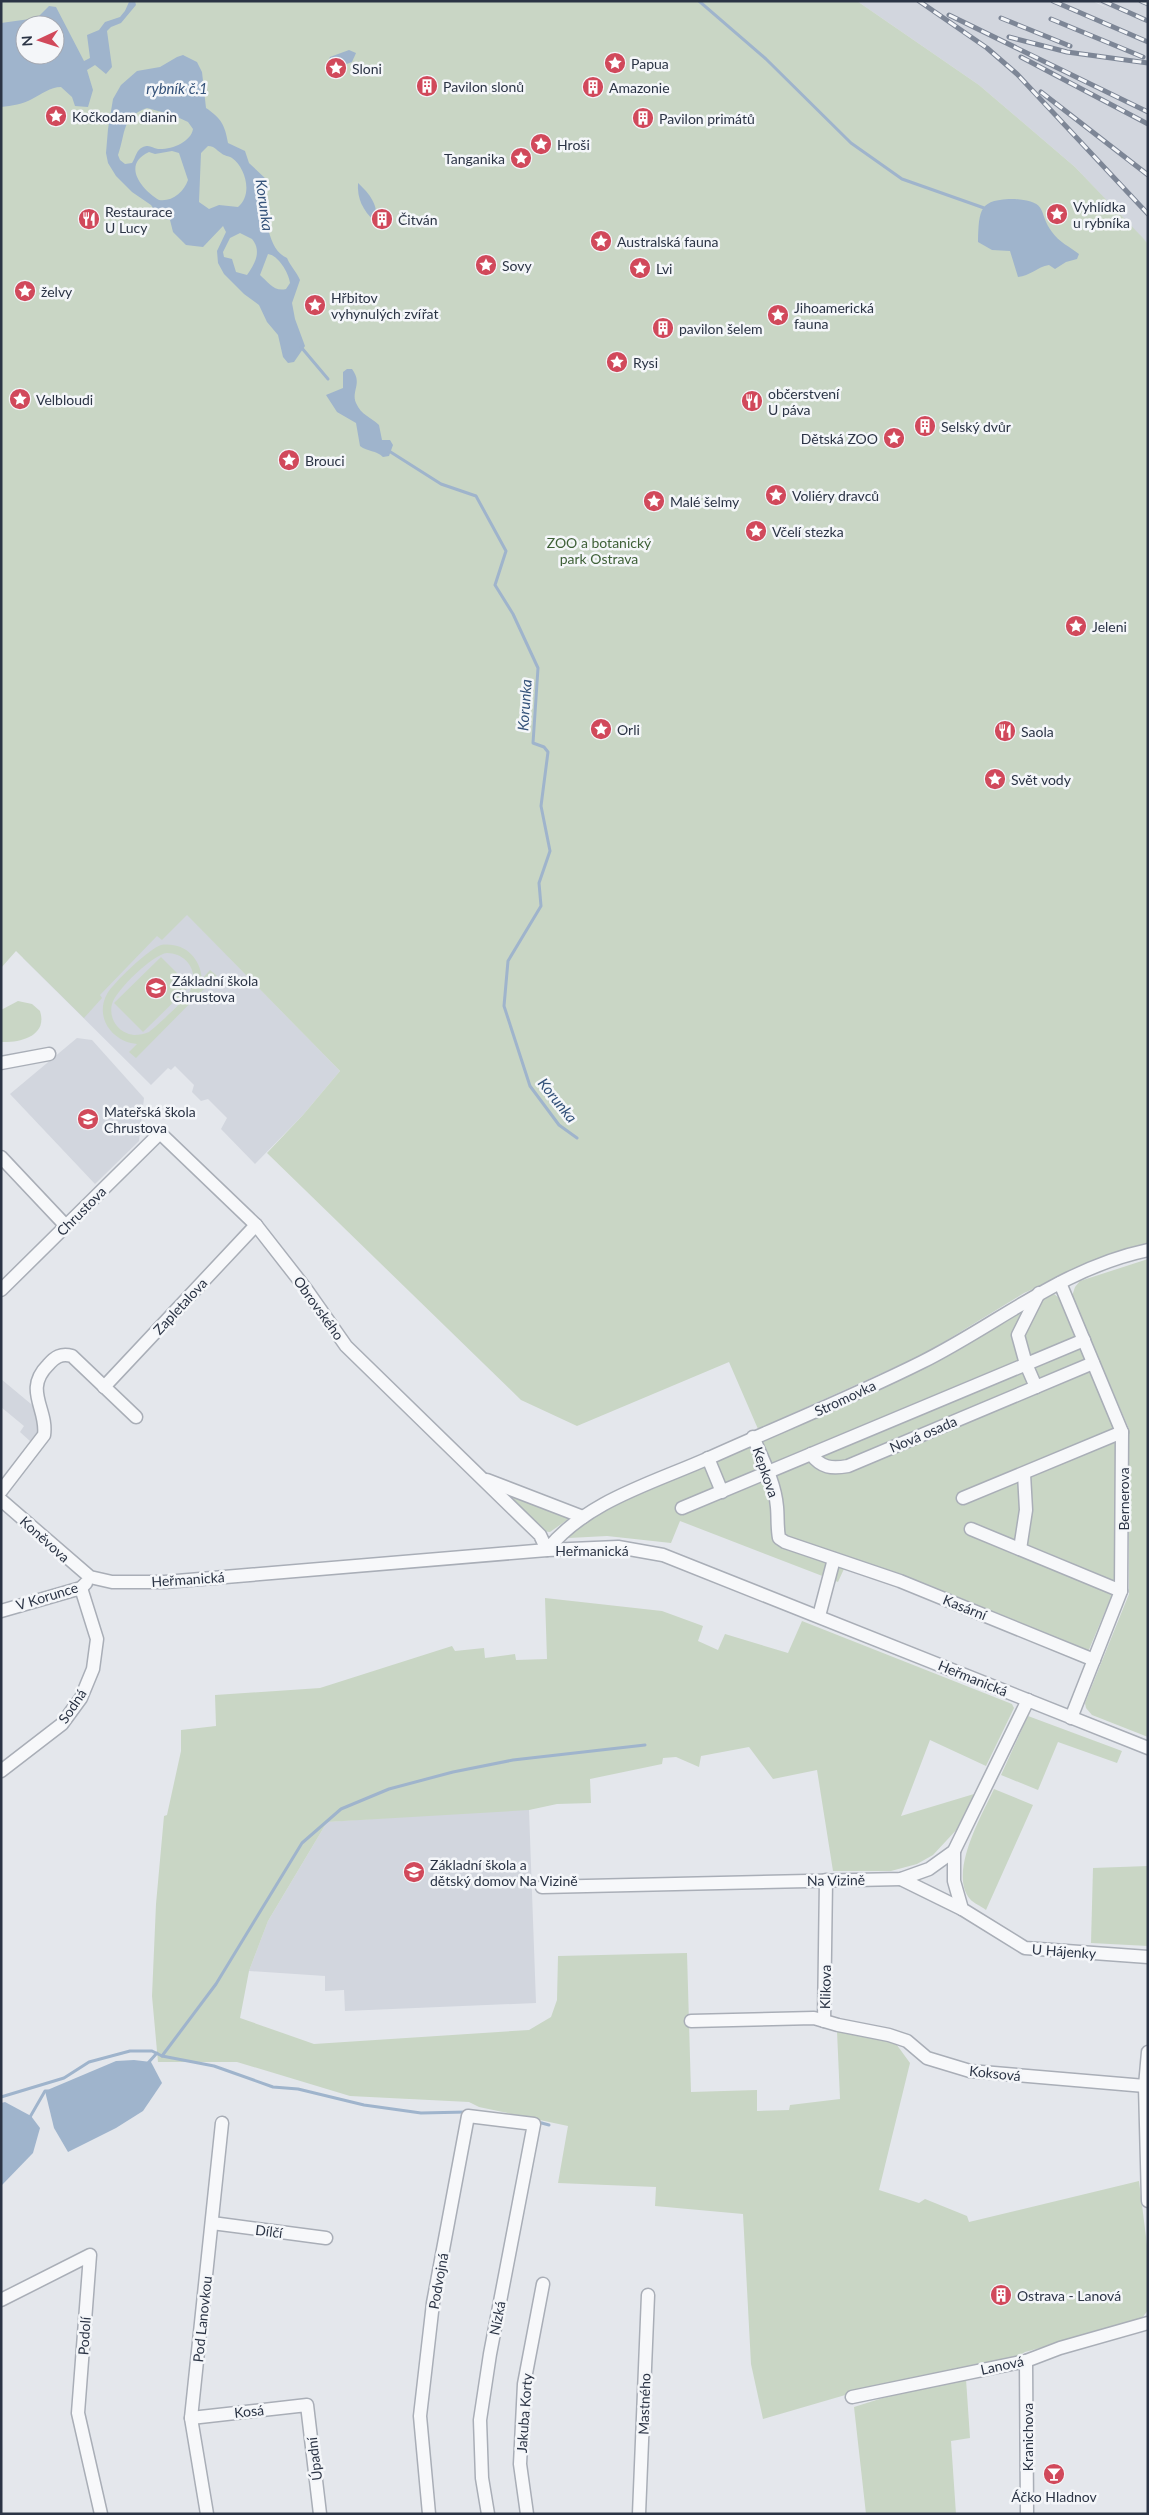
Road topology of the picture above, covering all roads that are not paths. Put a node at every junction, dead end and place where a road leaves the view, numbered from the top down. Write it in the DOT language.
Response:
graph roads {
  1 [pos="49,1054"];
  2 [pos="1,1064"];
  3 [pos="160,1133"];
  4 [pos="1,1157"];
  5 [pos="256,1225"];
  6 [pos="66,1226"];
  7 [pos="1148,1250"];
  8 [pos="1060,1283"];
  9 [pos="1,1290"];
  10 [pos="1039,1294"];
  11 [pos="1084,1340"];
  12 [pos="1093,1363"];
  13 [pos="1026,1364"];
  14 [pos="104,1387"];
  15 [pos="1036,1387"];
  16 [pos="136,1417"];
  17 [pos="1122,1432"];
  18 [pos="753,1437"];
  19 [pos="811,1454"];
  20 [pos="708,1458"];
  21 [pos="768,1472"];
  22 [pos="1024,1474"];
  23 [pos="482,1478"];
  24 [pos="1,1491"];
  25 [pos="722,1492"];
  26 [pos="963,1498"];
  27 [pos="1,1500"];
  28 [pos="682,1508"];
  29 [pos="583,1517"];
  30 [pos="971,1529"];
  31 [pos="1020,1549"];
  32 [pos="546,1550"];
  33 [pos="834,1559"];
  34 [pos="90,1578"];
  35 [pos="81,1588"];
  36 [pos="1121,1591"];
  37 [pos="1,1610"];
  38 [pos="818,1616"];
  39 [pos="1094,1660"];
  40 [pos="1028,1700"];
  41 [pos="1071,1718"];
  42 [pos="1148,1748"];
  43 [pos="1,1770"];
  44 [pos="954,1851"];
  45 [pos="901,1879"];
  46 [pos="826,1880"];
  47 [pos="542,1887"];
  48 [pos="962,1909"];
  49 [pos="1148,1957"];
  50 [pos="691,2020"];
  51 [pos="824,2021"];
  52 [pos="1148,2052"];
  53 [pos="1145,2086"];
  54 [pos="222,2122"];
  55 [pos="534,2124"];
  56 [pos="1147,2179"];
  57 [pos="1148,2201"];
  58 [pos="212,2224"];
  59 [pos="326,2238"];
  60 [pos="543,2284"];
  61 [pos="648,2295"];
  62 [pos="1,2300"];
  63 [pos="1148,2323"];
  64 [pos="1026,2361"];
  65 [pos="852,2397"];
  66 [pos="307,2405"];
  67 [pos="192,2418"];
  68 [pos="101,2514"];
  69 [pos="207,2514"];
  70 [pos="320,2514"];
  71 [pos="430,2514"];
  72 [pos="488,2514"];
  73 [pos="527,2514"];
  74 [pos="639,2514"];
  75 [pos="1027,2514"];
  1 -- 2 [label="street"];
  3 -- 5 [label="street, Obrovského"];
  3 -- 6 [label="street, Chrustova"];
  4 -- 6 [label="street"];
  5 -- 14 [label="street, Zapletalova"];
  5 -- 23 [label="street, Obrovského"];
  6 -- 9 [label="street, Chrustova"];
  7 -- 8 [label="street, Stromovka"];
  8 -- 10 [label="street, Stromovka"];
  8 -- 11 [label="street, Bernerova"];
  10 -- 13 [label="street"];
  10 -- 18 [label="street, Stromovka"];
  11 -- 12 [label="street, Bernerova"];
  11 -- 13 [label="street, Nová osada"];
  12 -- 15 [label="street, Nová osada"];
  12 -- 17 [label="street, Bernerova"];
  13 -- 15 [label="street"];
  13 -- 19 [label="street, Nová osada"];
  14 -- 16 [label="street"];
  14 -- 24 [label="street"];
  15 -- 19 [label="street, Nová osada"];
  17 -- 22 [label="street"];
  17 -- 36 [label="street, Bernerova"];
  18 -- 20 [label="street, Stromovka"];
  18 -- 21 [label="street, Kepkova"];
  19 -- 21 [label="street, Nová osada"];
  20 -- 25 [label="street"];
  20 -- 29 [label="street, Stromovka"];
  21 -- 25 [label="street, Nová osada"];
  21 -- 33 [label="street, Kepkova"];
  22 -- 26 [label="street"];
  22 -- 31 [label="street"];
  23 -- 29 [label="street, Obrovského"];
  23 -- 32 [label="street, Obrovského"];
  25 -- 28 [label="street, Nová osada"];
  27 -- 34 [label="street, Koněvova"];
  29 -- 32 [label="street, Stromovka"];
  30 -- 31 [label="street"];
  31 -- 36 [label="street"];
  32 -- 34 [label="street, Heřmanická"];
  32 -- 38 [label="street, Heřmanická"];
  33 -- 38 [label="street"];
  33 -- 39 [label="street, Kasární"];
  34 -- 35 [label="street, V Korunce"];
  35 -- 37 [label="street, V Korunce"];
  35 -- 43 [label="street, Sodná"];
  36 -- 39 [label="street, Bernerova"];
  38 -- 40 [label="street, Heřmanická"];
  39 -- 41 [label="street, Bernerova"];
  40 -- 41 [label="street, Heřmanická"];
  40 -- 44 [label="street, Na Vizině"];
  41 -- 42 [label="street, Heřmanická"];
  44 -- 45 [label="street, Na Vizině"];
  44 -- 48 [label="street"];
  45 -- 46 [label="street, Na Vizině"];
  45 -- 48 [label="street, U Hájenky"];
  46 -- 47 [label="street, Na Vizině"];
  46 -- 51 [label="street, Klikova"];
  48 -- 49 [label="street, U Hájenky"];
  50 -- 51 [label="street, Klikova"];
  51 -- 53 [label="street, Koksová"];
  52 -- 53 [label="street"];
  53 -- 56 [label="street"];
  54 -- 58 [label="street, Pod Lanovkou"];
  55 -- 71 [label="street, Podvojná"];
  55 -- 72 [label="street, Nízká"];
  56 -- 57 [label="street"];
  58 -- 59 [label="street, Dílčí"];
  58 -- 67 [label="street, Pod Lanovkou"];
  60 -- 73 [label="street, Jakuba Korty"];
  61 -- 74 [label="street, Mastného"];
  62 -- 68 [label="street, Podolí"];
  63 -- 64 [label="street, Lanová"];
  64 -- 65 [label="street, Lanová"];
  64 -- 75 [label="street, Kranichova"];
  66 -- 67 [label="street, Kosá"];
  66 -- 70 [label="street, Úpadní"];
  67 -- 69 [label="street, Pod Lanovkou"];
}
